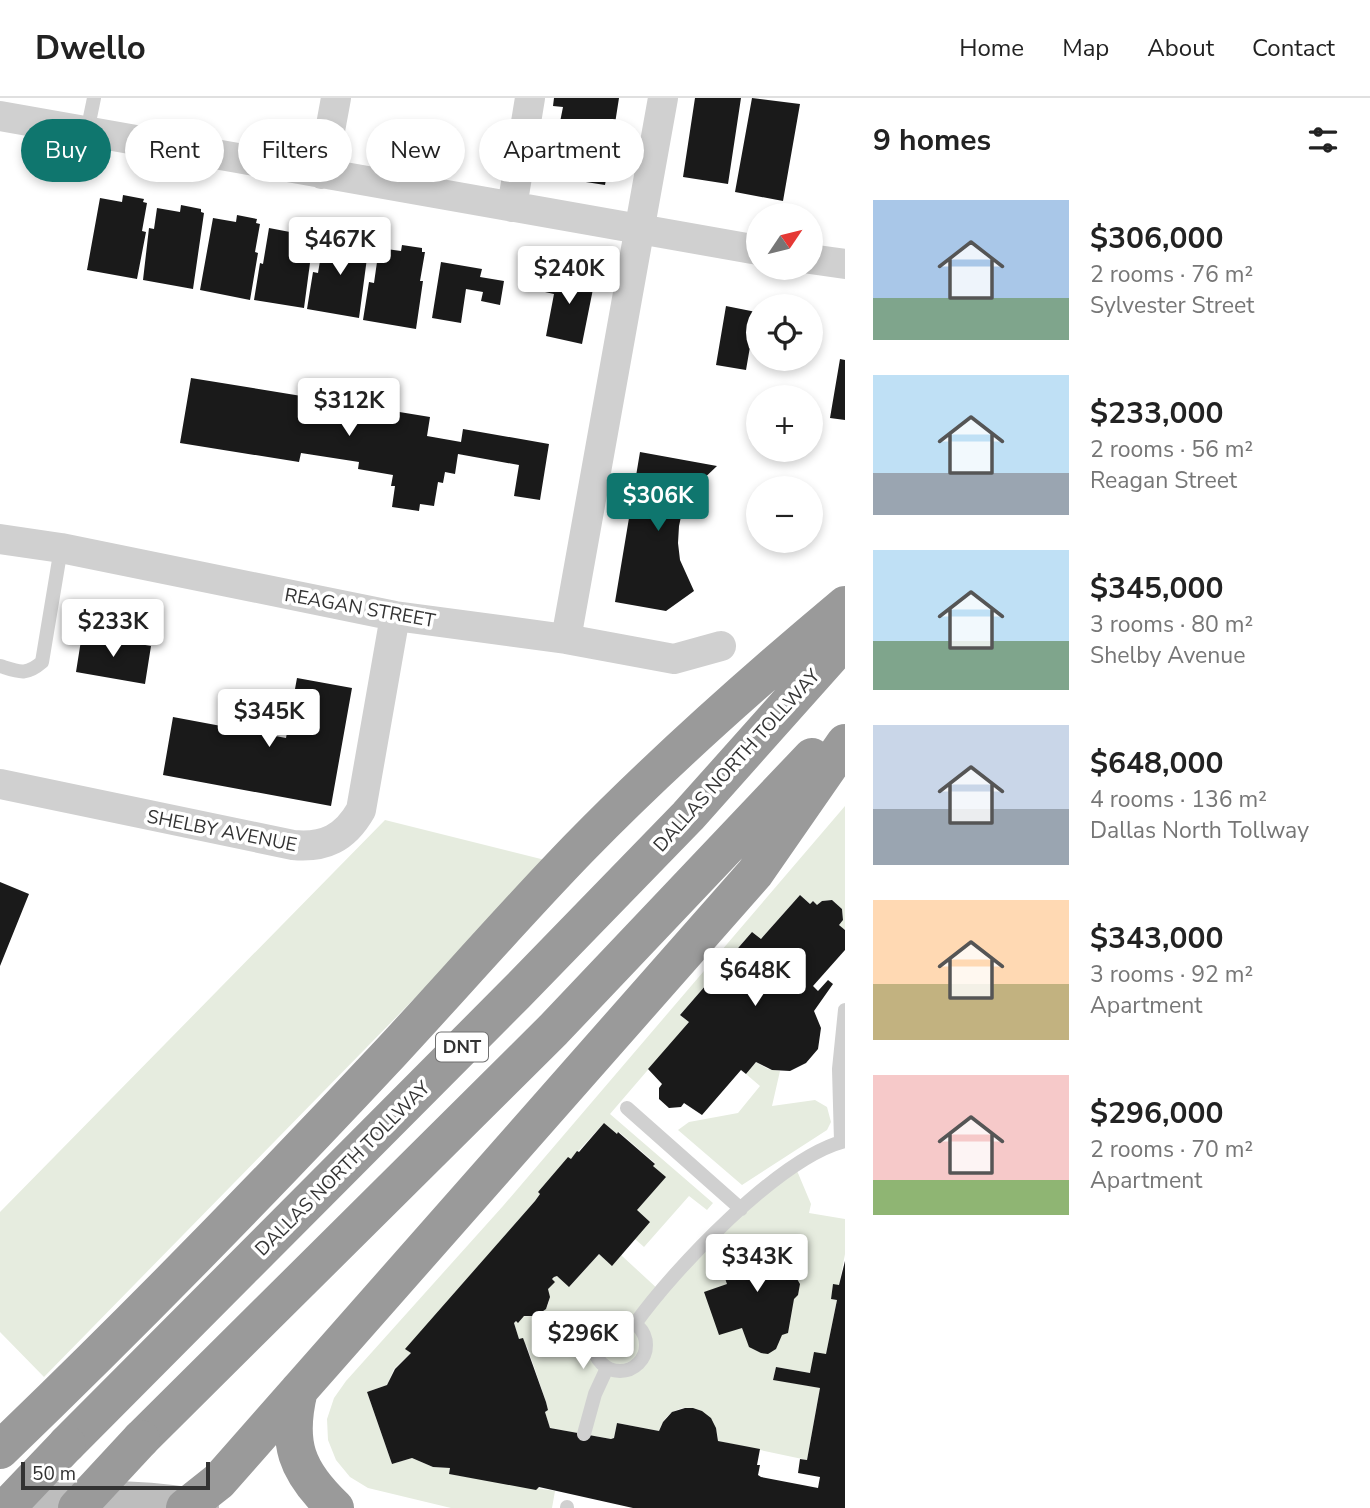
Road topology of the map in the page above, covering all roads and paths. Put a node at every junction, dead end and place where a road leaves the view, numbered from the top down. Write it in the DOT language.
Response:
graph roads {
  1 [pos="94,98"];
  2 [pos="336,98"];
  3 [pos="530,98"];
  4 [pos="663,98"];
  5 [pos="0,116"];
  6 [pos="90,119"];
  7 [pos="332,119"];
  8 [pos="21,120"];
  9 [pos="111,136"];
  10 [pos="238,159"];
  11 [pos="352,179"];
  12 [pos="512,207"];
  13 [pos="640,230"];
  14 [pos="746,248"];
  15 [pos="823,260"];
  16 [pos="845,264"];
  17 [pos="1,544"];
  18 [pos="61,548"];
  19 [pos="845,605"];
  20 [pos="395,616"];
  21 [pos="565,639"];
  22 [pos="845,640"];
  23 [pos="721,646"];
  24 [pos="0,666"];
  25 [pos="845,721"];
  26 [pos="845,743"];
  27 [pos="0,784"];
  28 [pos="845,1010"];
  29 [pos="627,1108"];
  30 [pos="843,1141"];
  31 [pos="741,1209"];
  32 [pos="635,1324"];
  33 [pos="607,1368"];
  34 [pos="299,1390"];
  35 [pos="584,1434"];
  36 [pos="0,1450"];
  37 [pos="0,1506"];
  38 [pos="191,1507"];
  39 [pos="6,1508"];
  40 [pos="77,1508"];
  41 [pos="335,1508"];
  1 -- 6 [label="lane"];
  2 -- 7 [label="street"];
  3 -- 12 [label="street"];
  4 -- 13 [label="street"];
  5 -- 8 [label="street"];
  9 -- 10 [label="street"];
  11 -- 12 [label="street"];
  12 -- 13 [label="street"];
  13 -- 14 [label="street"];
  13 -- 21 [label="street"];
  15 -- 16 [label="street"];
  17 -- 18 [label="street, REAGAN STREET"];
  18 -- 20 [label="street, REAGAN STREET"];
  18 -- 24 [label="lane"];
  19 -- 36 [label="highway"];
  20 -- 21 [label="street, REAGAN STREET"];
  20 -- 27 [label="street, SHELBY AVENUE"];
  21 -- 23 [label="street, REAGAN STREET"];
  22 -- 39 [label="highway, DALLAS NORTH TOLLWAY / DNT, bridge"];
  25 -- 40 [label="highway, DNT, bridge"];
  26 -- 34 [label="highway"];
  28 -- 30 [label="lane"];
  29 -- 31 [label="lane"];
  30 -- 31 [label="lane"];
  31 -- 32 [label="lane"];
  32 -- 33 [label="lane"];
  32 -- 33 [label="lane"];
  33 -- 35 [label="lane"];
  34 -- 38 [label="highway"];
  34 -- 41 [label="highway"];
  37 -- 38 [label="main road"];
}
